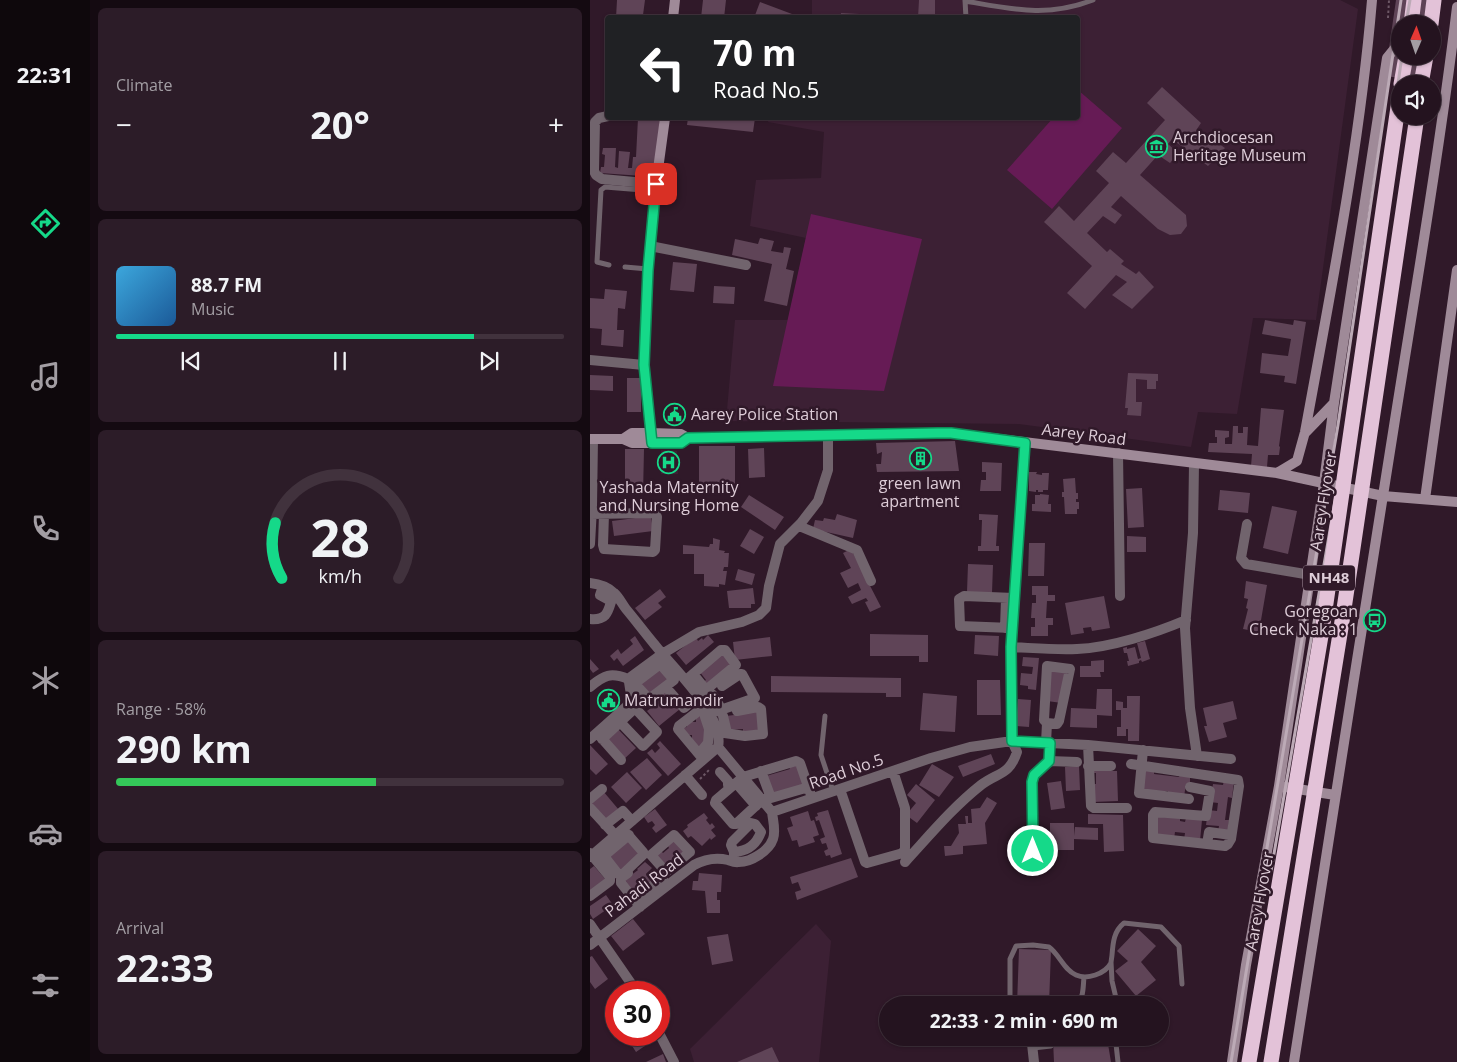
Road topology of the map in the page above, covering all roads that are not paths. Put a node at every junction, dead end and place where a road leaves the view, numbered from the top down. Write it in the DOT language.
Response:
graph roads {
  1 [pos="675,0"];
  2 [pos="1093,0"];
  3 [pos="1372,0"];
  4 [pos="1414,0"];
  5 [pos="1434,0"];
  6 [pos="965,1"];
  7 [pos="1457,8"];
  8 [pos="674,15"];
  9 [pos="966,15"];
  10 [pos="1412,15"];
  11 [pos="1432,15"];
  12 [pos="1391,53"];
  13 [pos="605,117"];
  14 [pos="665,120"];
  15 [pos="1395,125"];
  16 [pos="1415,125"];
  17 [pos="656,187"];
  18 [pos="650,246"];
  19 [pos="608,265"];
  20 [pos="746,265"];
  21 [pos="626,267"];
  22 [pos="648,270"];
  23 [pos="1457,270"];
  24 [pos="590,360"];
  25 [pos="644,365"];
  26 [pos="1334,402"];
  27 [pos="1305,432"];
  28 [pos="828,436"];
  29 [pos="652,438"];
  30 [pos="591,439"];
  31 [pos="1025,443"];
  32 [pos="1118,453"];
  33 [pos="1194,464"];
  34 [pos="1277,473"];
  35 [pos="1324,483"];
  36 [pos="1383,496"];
  37 [pos="1425,499"];
  38 [pos="1457,502"];
  39 [pos="591,509"];
  40 [pos="604,514"];
  41 [pos="1247,524"];
  42 [pos="799,526"];
  43 [pos="590,542"];
  44 [pos="603,542"];
  45 [pos="1310,575"];
  46 [pos="871,581"];
  47 [pos="590,583"];
  48 [pos="1120,596"];
  49 [pos="613,597"];
  50 [pos="1010,598"];
  51 [pos="590,619"];
  52 [pos="1186,620"];
  53 [pos="1009,628"];
  54 [pos="1011,647"];
  55 [pos="1052,649"];
  56 [pos="662,654"];
  57 [pos="1051,666"];
  58 [pos="605,676"];
  59 [pos="590,677"];
  60 [pos="631,683"];
  61 [pos="590,686"];
  62 [pos="670,692"];
  63 [pos="705,703"];
  64 [pos="629,708"];
  65 [pos="826,716"];
  66 [pos="617,720"];
  67 [pos="1047,723"];
  68 [pos="596,737"];
  69 [pos="1012,741"];
  70 [pos="1048,743"];
  71 [pos="1088,745"];
  72 [pos="718,746"];
  73 [pos="636,748"];
  74 [pos="1143,750"];
  75 [pos="701,756"];
  76 [pos="1195,756"];
  77 [pos="1231,759"];
  78 [pos="621,760"];
  79 [pos="1049,761"];
  80 [pos="1076,762"];
  81 [pos="1136,764"];
  82 [pos="1088,766"];
  83 [pos="1111,766"];
  84 [pos="736,768"];
  85 [pos="893,771"];
  86 [pos="761,772"];
  87 [pos="1192,773"];
  88 [pos="685,775"];
  89 [pos="731,779"];
  90 [pos="1279,786"];
  91 [pos="809,787"];
  92 [pos="1190,787"];
  93 [pos="602,789"];
  94 [pos="836,790"];
  95 [pos="702,795"];
  96 [pos="1335,795"];
  97 [pos="812,798"];
  98 [pos="590,799"];
  99 [pos="1189,799"];
  100 [pos="763,801"];
  101 [pos="590,808"];
  102 [pos="1127,808"];
  103 [pos="772,812"];
  104 [pos="1188,815"];
  105 [pos="632,821"];
  106 [pos="605,825"];
  107 [pos="619,837"];
  108 [pos="1033,851"];
  109 [pos="686,856"];
  110 [pos="592,858"];
  111 [pos="905,862"];
  112 [pos="694,865"];
  113 [pos="672,868"];
  114 [pos="679,876"];
  115 [pos="665,882"];
  116 [pos="590,896"];
  117 [pos="637,903"];
  118 [pos="590,924"];
  119 [pos="600,937"];
  120 [pos="590,945"];
  121 [pos="1111,962"];
  122 [pos="1084,977"];
  123 [pos="629,981"];
  124 [pos="1182,984"];
  125 [pos="1010,996"];
  126 [pos="1082,996"];
  127 [pos="1116,996"];
  128 [pos="1238,1022"];
  129 [pos="666,1046"];
  130 [pos="1032,1046"];
  131 [pos="1116,1046"];
  132 [pos="674,1062"];
  133 [pos="1034,1062"];
  134 [pos="1118,1062"];
  135 [pos="1226,1062"];
  136 [pos="1232,1062"];
  137 [pos="1249,1062"];
  138 [pos="1271,1062"];
  139 [pos="1294,1062"];
  1 -- 8 [label="main road"];
  2 -- 6 [label="lane"];
  3 -- 27 [label="main road"];
  4 -- 10 [label="highway"];
  5 -- 11 [label="highway"];
  6 -- 9 [label="lane"];
  7 -- 36 [label="main road"];
  12 -- 26 [label="main road"];
  13 -- 17 [label="street"];
  14 -- 17 [label="main road"];
  15 -- 137 [label="highway, Aarey Flyover / NH48, bridge"];
  16 -- 138 [label="highway, NH48, bridge"];
  17 -- 18 [label="main road"];
  17 -- 19 [label="lane"];
  18 -- 20 [label="street"];
  18 -- 22 [label="main road"];
  21 -- 22 [label="lane"];
  22 -- 25 [label="main road"];
  23 -- 37 [label="main road"];
  24 -- 25 [label="street"];
  25 -- 29 [label="main road"];
  26 -- 27 [label="main road"];
  26 -- 35 [label="main road"];
  27 -- 34 [label="main road"];
  28 -- 29 [label="main road, Aarey Road"];
  28 -- 31 [label="main road, Aarey Road"];
  28 -- 42 [label="street"];
  29 -- 30 [label="main road, Aarey Road"];
  30 -- 39 [label="street"];
  31 -- 32 [label="main road, Aarey Road"];
  31 -- 50 [label="street"];
  32 -- 33 [label="main road, Aarey Road"];
  32 -- 48 [label="street"];
  33 -- 34 [label="main road, Aarey Road"];
  33 -- 52 [label="street"];
  34 -- 35 [label="main road, Aarey Road"];
  35 -- 36 [label="main road, Aarey Road"];
  35 -- 45 [label="main road"];
  36 -- 37 [label="main road, Aarey Road"];
  36 -- 96 [label="main road"];
  37 -- 38 [label="main road, Aarey Road"];
  39 -- 40 [label="street"];
  39 -- 43 [label="street"];
  40 -- 44 [label="street"];
  40 -- 44 [label="street"];
  41 -- 45 [label="street"];
  42 -- 46 [label="street"];
  42 -- 56 [label="street"];
  43 -- 44 [label="street"];
  45 -- 90 [label="main road"];
  47 -- 49 [label="street"];
  49 -- 51 [label="street"];
  49 -- 56 [label="street"];
  50 -- 53 [label="street"];
  50 -- 53 [label="street"];
  52 -- 55 [label="street"];
  52 -- 76 [label="street"];
  53 -- 54 [label="street"];
  54 -- 55 [label="street"];
  54 -- 69 [label="street"];
  55 -- 57 [label="street"];
  56 -- 60 [label="street"];
  56 -- 63 [label="street"];
  57 -- 67 [label="street"];
  57 -- 67 [label="street"];
  58 -- 59 [label="street"];
  58 -- 60 [label="street"];
  58 -- 61 [label="street"];
  60 -- 63 [label="street"];
  60 -- 63 [label="street"];
  60 -- 64 [label="street"];
  62 -- 63 [label="street"];
  63 -- 72 [label="street"];
  63 -- 75 [label="street"];
  63 -- 75 [label="street"];
  64 -- 66 [label="street"];
  64 -- 66 [label="street"];
  65 -- 94 [label="lane"];
  66 -- 68 [label="street"];
  66 -- 73 [label="street"];
  67 -- 70 [label="street"];
  68 -- 78 [label="street"];
  69 -- 70 [label="street, Road No.5"];
  69 -- 85 [label="street, Road No.5"];
  69 -- 111 [label="street"];
  70 -- 71 [label="street, Road No.5"];
  70 -- 79 [label="street"];
  71 -- 74 [label="street, Road No.5"];
  71 -- 82 [label="street"];
  72 -- 75 [label="street"];
  72 -- 84 [label="street"];
  74 -- 76 [label="street, Road No.5"];
  74 -- 81 [label="street"];
  75 -- 88 [label="street"];
  76 -- 77 [label="street, Road No.5"];
  76 -- 87 [label="street"];
  79 -- 80 [label="street"];
  79 -- 108 [label="street"];
  81 -- 87 [label="street"];
  81 -- 99 [label="street"];
  82 -- 83 [label="street"];
  82 -- 102 [label="street"];
  84 -- 89 [label="street"];
  84 -- 89 [label="street"];
  85 -- 94 [label="street, Road No.5"];
  85 -- 94 [label="street"];
  86 -- 89 [label="street"];
  86 -- 91 [label="street"];
  86 -- 100 [label="street"];
  87 -- 92 [label="street"];
  87 -- 104 [label="street"];
  88 -- 95 [label="street"];
  88 -- 105 [label="street"];
  89 -- 100 [label="street"];
  89 -- 100 [label="street"];
  90 -- 96 [label="main road"];
  90 -- 128 [label="main road"];
  91 -- 97 [label="street"];
  91 -- 100 [label="street"];
  92 -- 99 [label="street"];
  92 -- 104 [label="street"];
  93 -- 98 [label="street"];
  94 -- 97 [label="street, Road No.5"];
  96 -- 139 [label="main road"];
  97 -- 103 [label="street, Road No.5"];
  99 -- 104 [label="street"];
  100 -- 103 [label="street"];
  101 -- 106 [label="street"];
  103 -- 112 [label="street, Pahadi Road"];
  105 -- 106 [label="street"];
  105 -- 107 [label="street"];
  106 -- 107 [label="street"];
  107 -- 110 [label="street"];
  109 -- 112 [label="street"];
  109 -- 113 [label="street"];
  109 -- 113 [label="street"];
  110 -- 116 [label="street"];
  112 -- 114 [label="street, Pahadi Road"];
  113 -- 114 [label="street"];
  114 -- 115 [label="street, Pahadi Road"];
  115 -- 117 [label="street, Pahadi Road"];
  115 -- 117 [label="street"];
  117 -- 119 [label="street, Pahadi Road"];
  118 -- 119 [label="street"];
  119 -- 120 [label="street, Pahadi Road"];
  119 -- 123 [label="street"];
  121 -- 122 [label="lane"];
  121 -- 124 [label="lane"];
  121 -- 127 [label="lane"];
  122 -- 125 [label="lane"];
  122 -- 126 [label="lane"];
  128 -- 135 [label="main road"];
  128 -- 136 [label="main road"];
  129 -- 132 [label="street"];
  130 -- 133 [label="street"];
  131 -- 134 [label="lane"];
}
